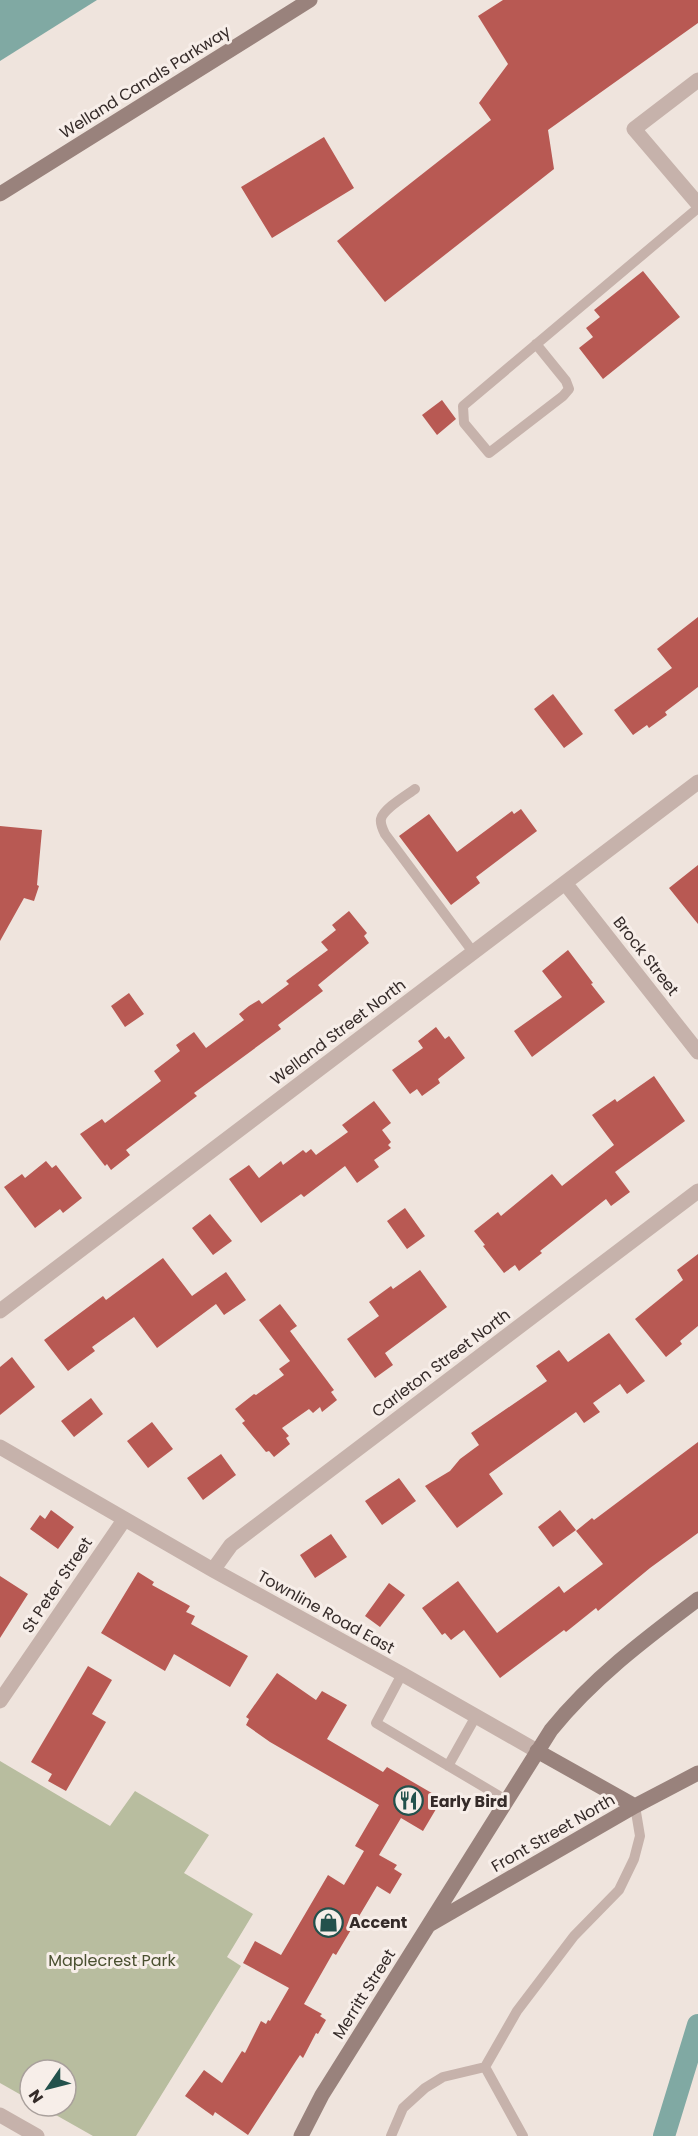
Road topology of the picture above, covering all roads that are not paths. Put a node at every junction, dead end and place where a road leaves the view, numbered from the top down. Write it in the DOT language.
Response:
graph roads {
  1 [pos="310,0"];
  2 [pos="698,80"];
  3 [pos="0,194"];
  4 [pos="698,206"];
  5 [pos="536,344"];
  6 [pos="698,782"];
  7 [pos="415,789"];
  8 [pos="566,883"];
  9 [pos="473,952"];
  10 [pos="698,1052"];
  11 [pos="698,1191"];
  12 [pos="0,1311"];
  13 [pos="0,1447"];
  14 [pos="124,1520"];
  15 [pos="213,1570"];
  16 [pos="698,1599"];
  17 [pos="402,1674"];
  18 [pos="0,1701"];
  19 [pos="476,1716"];
  20 [pos="537,1751"];
  21 [pos="448,1766"];
  22 [pos="698,1773"];
  23 [pos="506,1800"];
  24 [pos="635,1806"];
  25 [pos="426,1927"];
  26 [pos="485,2067"];
  27 [pos="0,2115"];
  28 [pos="37,2136"];
  29 [pos="301,2136"];
  30 [pos="391,2136"];
  31 [pos="523,2136"];
  1 -- 3 [label="street, Welland Canals Parkway"];
  2 -- 4 [label="street"];
  4 -- 5 [label="lane"];
  5 -- 5 [label="lane"];
  6 -- 8 [label="street, Welland Street North"];
  7 -- 9 [label="lane"];
  8 -- 9 [label="street, Welland Street North"];
  8 -- 10 [label="street, Brock Street"];
  9 -- 12 [label="street, Welland Street North"];
  11 -- 15 [label="street, Carleton Street North"];
  13 -- 14 [label="street, Townline Road East"];
  14 -- 15 [label="street, Townline Road East"];
  14 -- 18 [label="street, St Peter Street"];
  15 -- 17 [label="street, Townline Road East"];
  16 -- 20 [label="street, Merritt Street"];
  17 -- 19 [label="street, Townline Road East"];
  17 -- 21 [label="lane"];
  19 -- 20 [label="street, Townline Road East"];
  19 -- 21 [label="lane"];
  20 -- 23 [label="street, Merritt Street"];
  20 -- 24 [label="street, Townline Road East"];
  21 -- 23 [label="lane"];
  22 -- 24 [label="street, Front Street North"];
  23 -- 25 [label="street, Merritt Street"];
  24 -- 25 [label="street, Front Street North"];
  24 -- 26 [label="lane"];
  25 -- 29 [label="street, Merritt Street"];
  26 -- 30 [label="lane"];
  26 -- 31 [label="lane"];
  27 -- 28 [label="street"];
}
